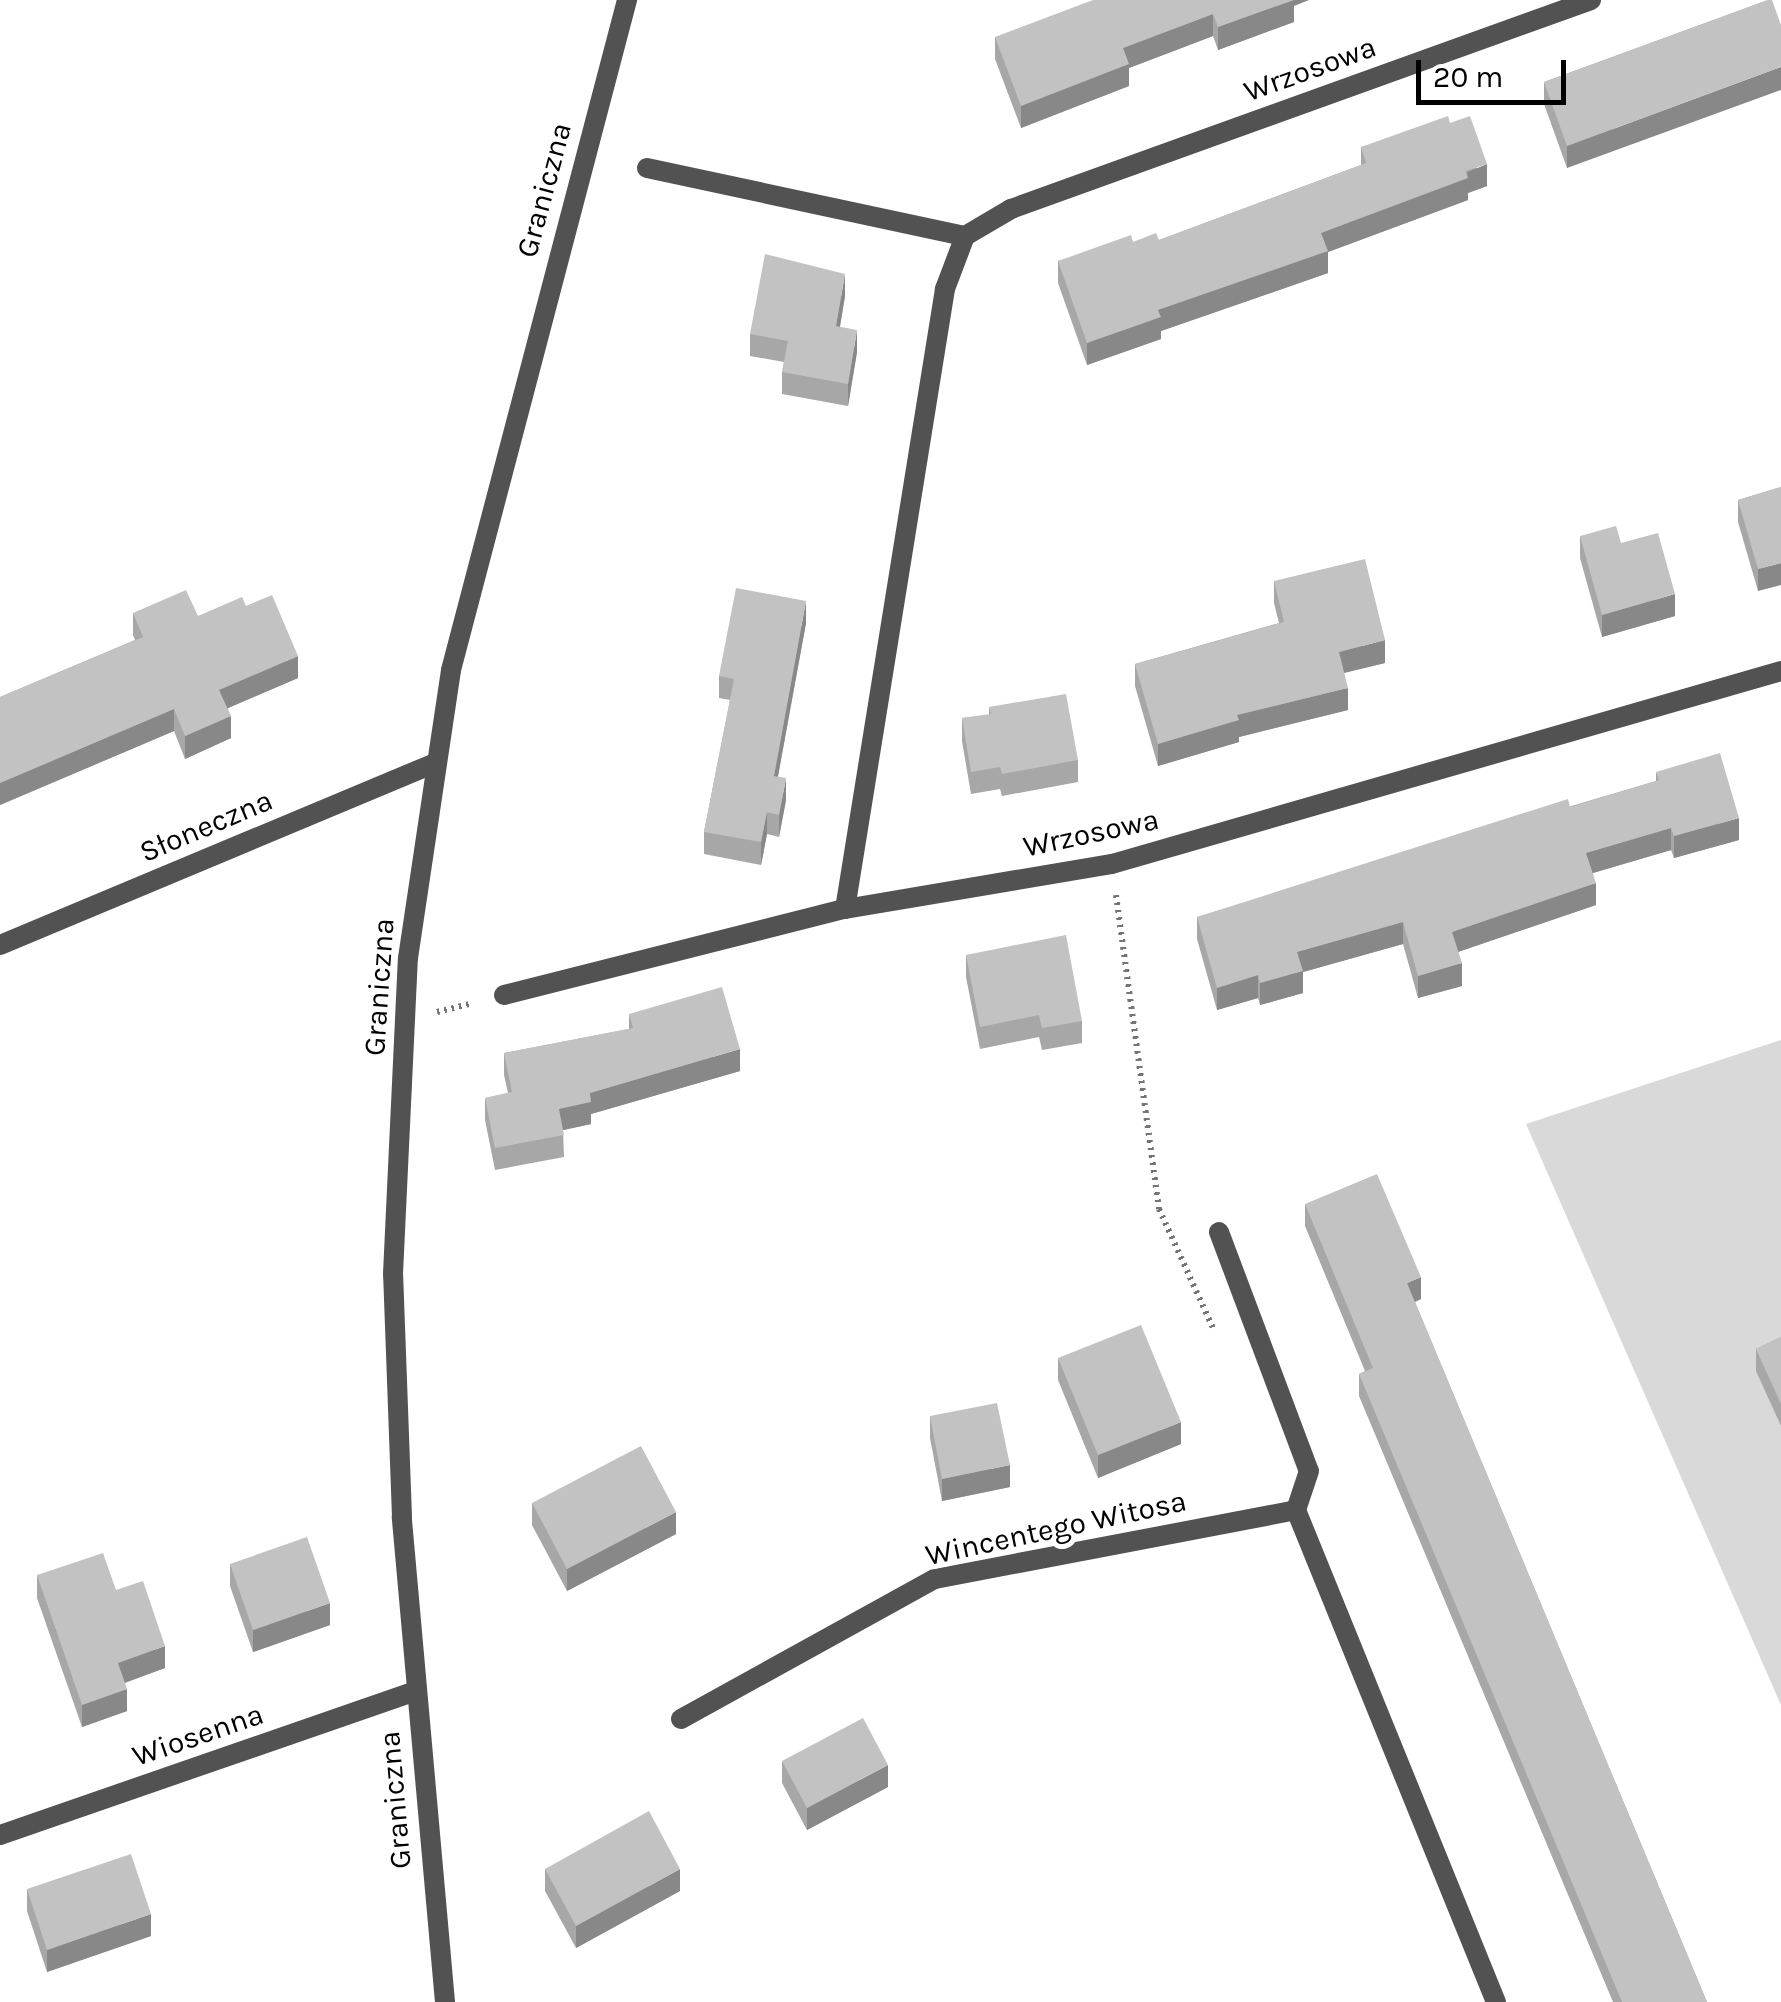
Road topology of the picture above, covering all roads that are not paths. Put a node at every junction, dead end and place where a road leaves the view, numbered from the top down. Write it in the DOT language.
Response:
graph roads {
  1 [pos="627,0"];
  2 [pos="1591,0"];
  3 [pos="647,168"];
  4 [pos="965,236"];
  5 [pos="1781,671"];
  6 [pos="435,763"];
  7 [pos="845,909"];
  8 [pos="0,946"];
  9 [pos="504,995"];
  10 [pos="1219,1232"];
  11 [pos="1296,1510"];
  12 [pos="416,1691"];
  13 [pos="681,1720"];
  14 [pos="0,1836"];
  15 [pos="444,2002"];
  16 [pos="1496,2002"];
  1 -- 6 [label="street, Graniczna"];
  2 -- 4 [label="street, Wrzosowa"];
  3 -- 4 [label="street"];
  4 -- 7 [label="street"];
  5 -- 7 [label="street, Wrzosowa"];
  6 -- 8 [label="street, Słoneczna"];
  6 -- 12 [label="street, Graniczna"];
  7 -- 9 [label="street, Wrzosowa"];
  10 -- 11 [label="street"];
  11 -- 13 [label="street, Wincentego Witosa"];
  11 -- 16 [label="street"];
  12 -- 14 [label="street, Wiosenna"];
  12 -- 15 [label="street, Graniczna"];
}
